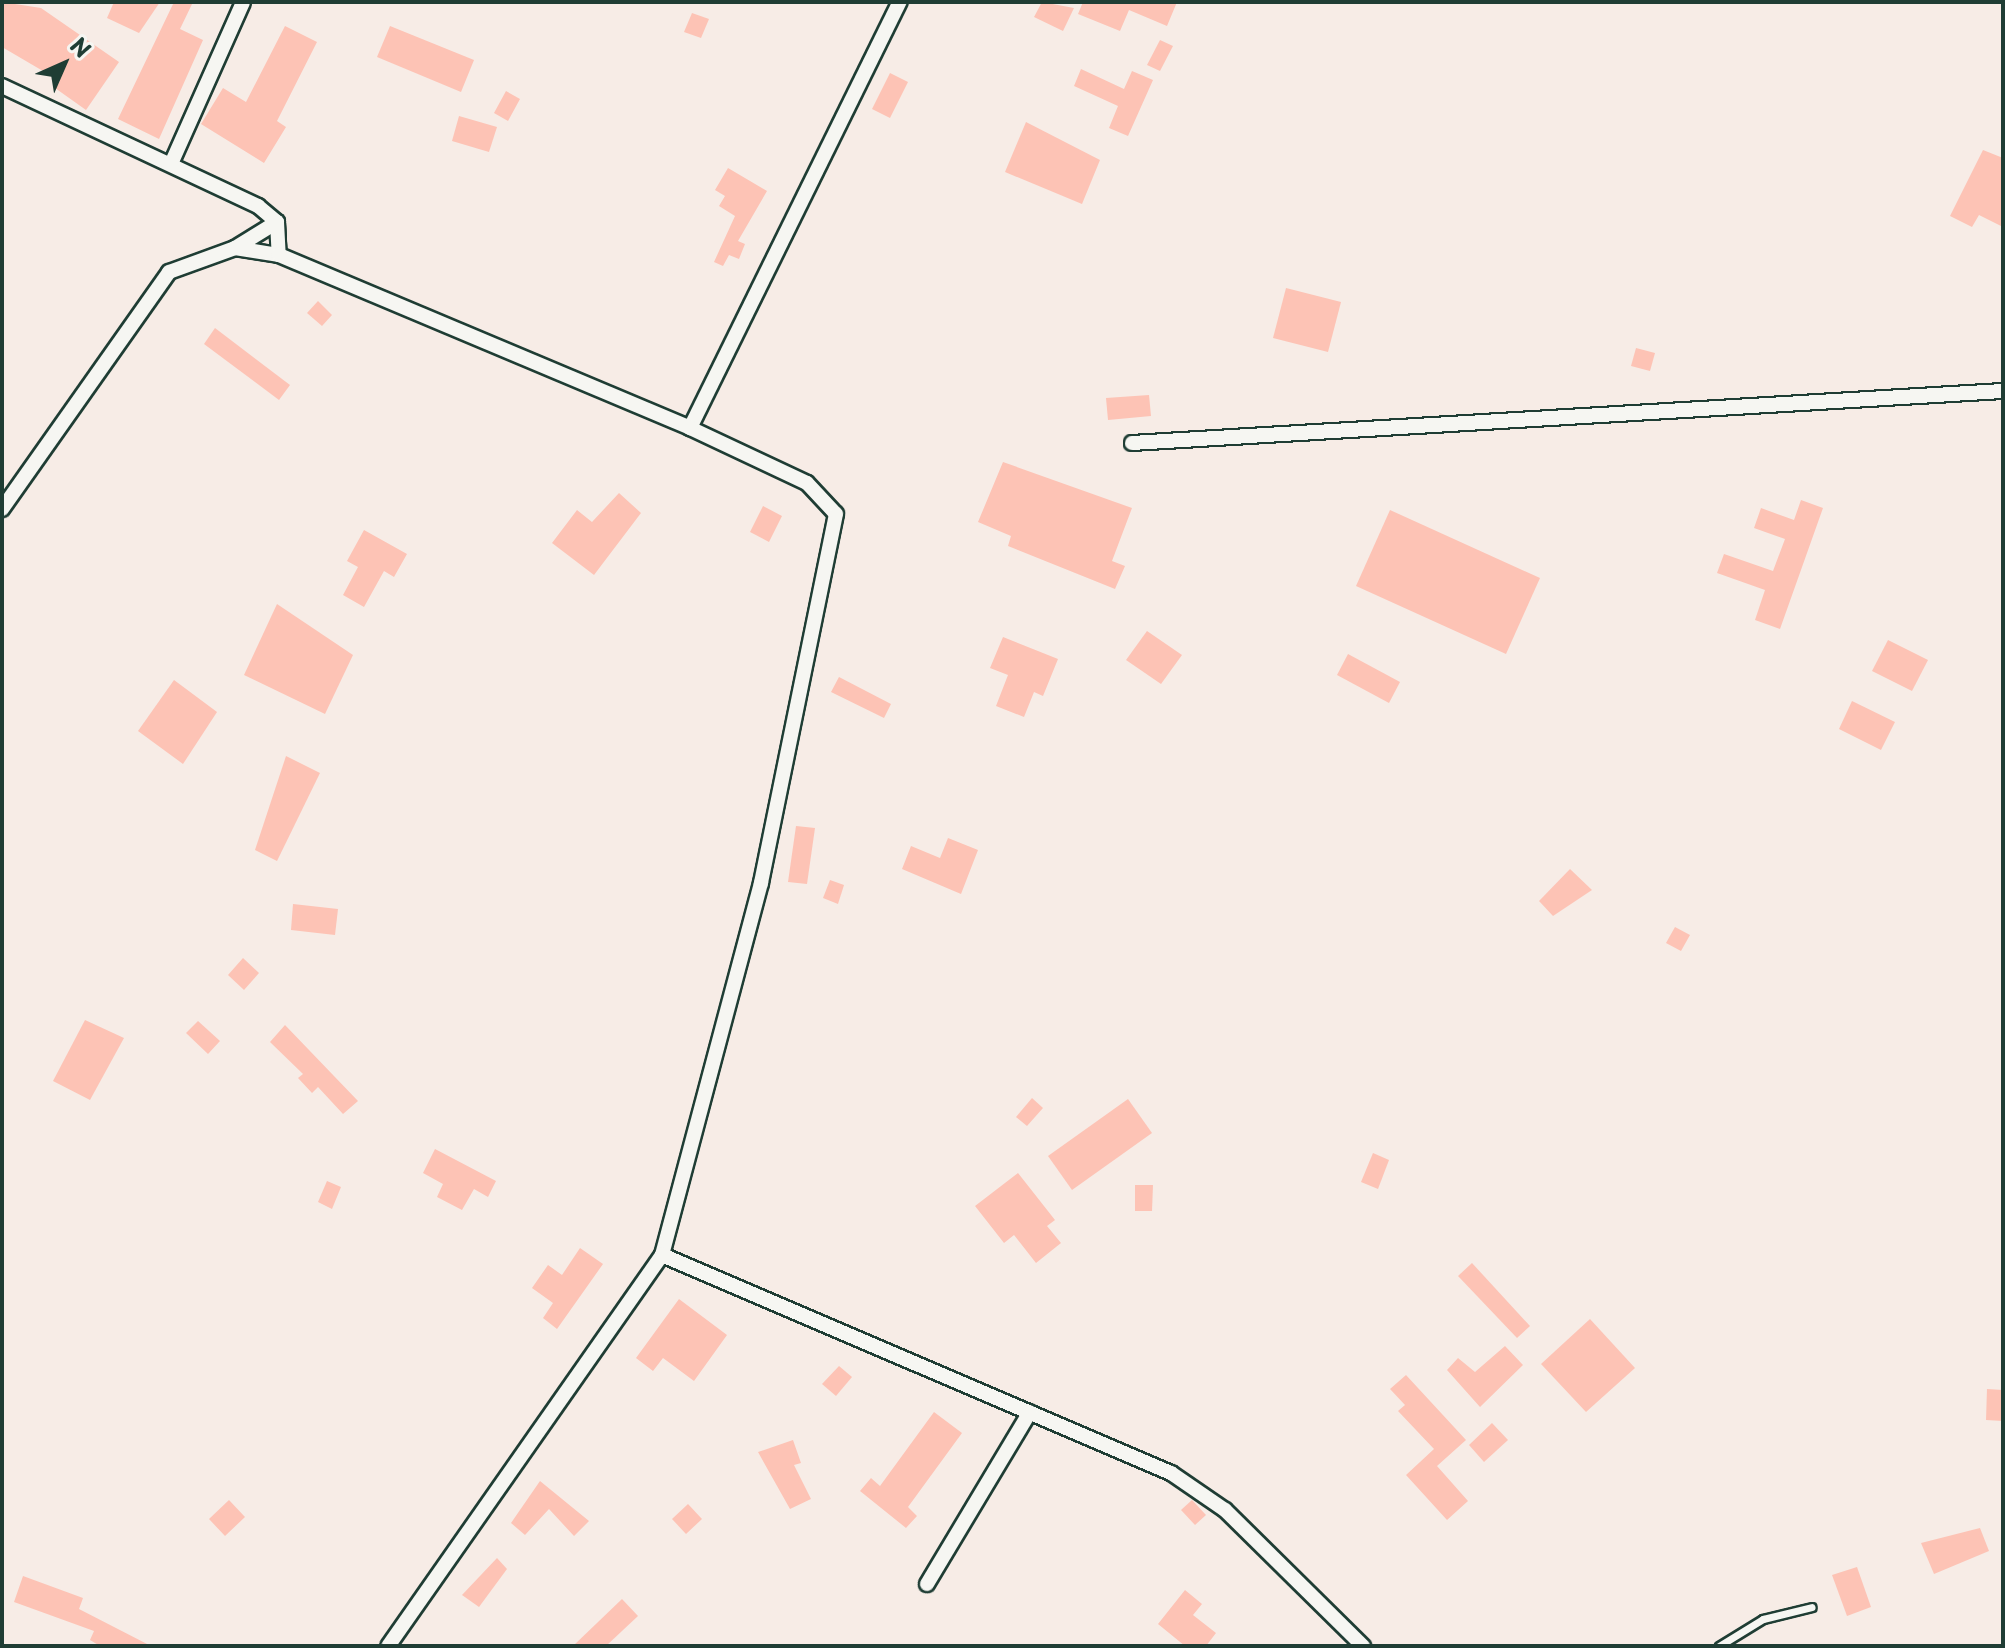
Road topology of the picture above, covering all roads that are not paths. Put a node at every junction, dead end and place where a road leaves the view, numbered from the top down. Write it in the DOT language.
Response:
graph roads {
  1 [pos="243,2"];
  2 [pos="900,2"];
  3 [pos="2,86"];
  4 [pos="171,164"];
  5 [pos="277,222"];
  6 [pos="235,248"];
  7 [pos="279,255"];
  8 [pos="2003,391"];
  9 [pos="690,428"];
  10 [pos="1132,443"];
  11 [pos="2,509"];
  12 [pos="662,1255"];
  13 [pos="1030,1412"];
  14 [pos="927,1584"];
  15 [pos="1812,1607"];
  16 [pos="388,1646"];
  17 [pos="1363,1646"];
  18 [pos="1719,1646"];
  1 -- 4 [label="street"];
  2 -- 9 [label="street"];
  3 -- 4 [label="street"];
  4 -- 5 [label="street"];
  5 -- 6 [label="street"];
  5 -- 7 [label="street"];
  6 -- 7 [label="street"];
  6 -- 11 [label="street"];
  7 -- 9 [label="street"];
  8 -- 10 [label="street"];
  9 -- 12 [label="street"];
  12 -- 13 [label="street"];
  12 -- 16 [label="street"];
  13 -- 14 [label="street"];
  13 -- 17 [label="street"];
  15 -- 18 [label="lane"];
}
